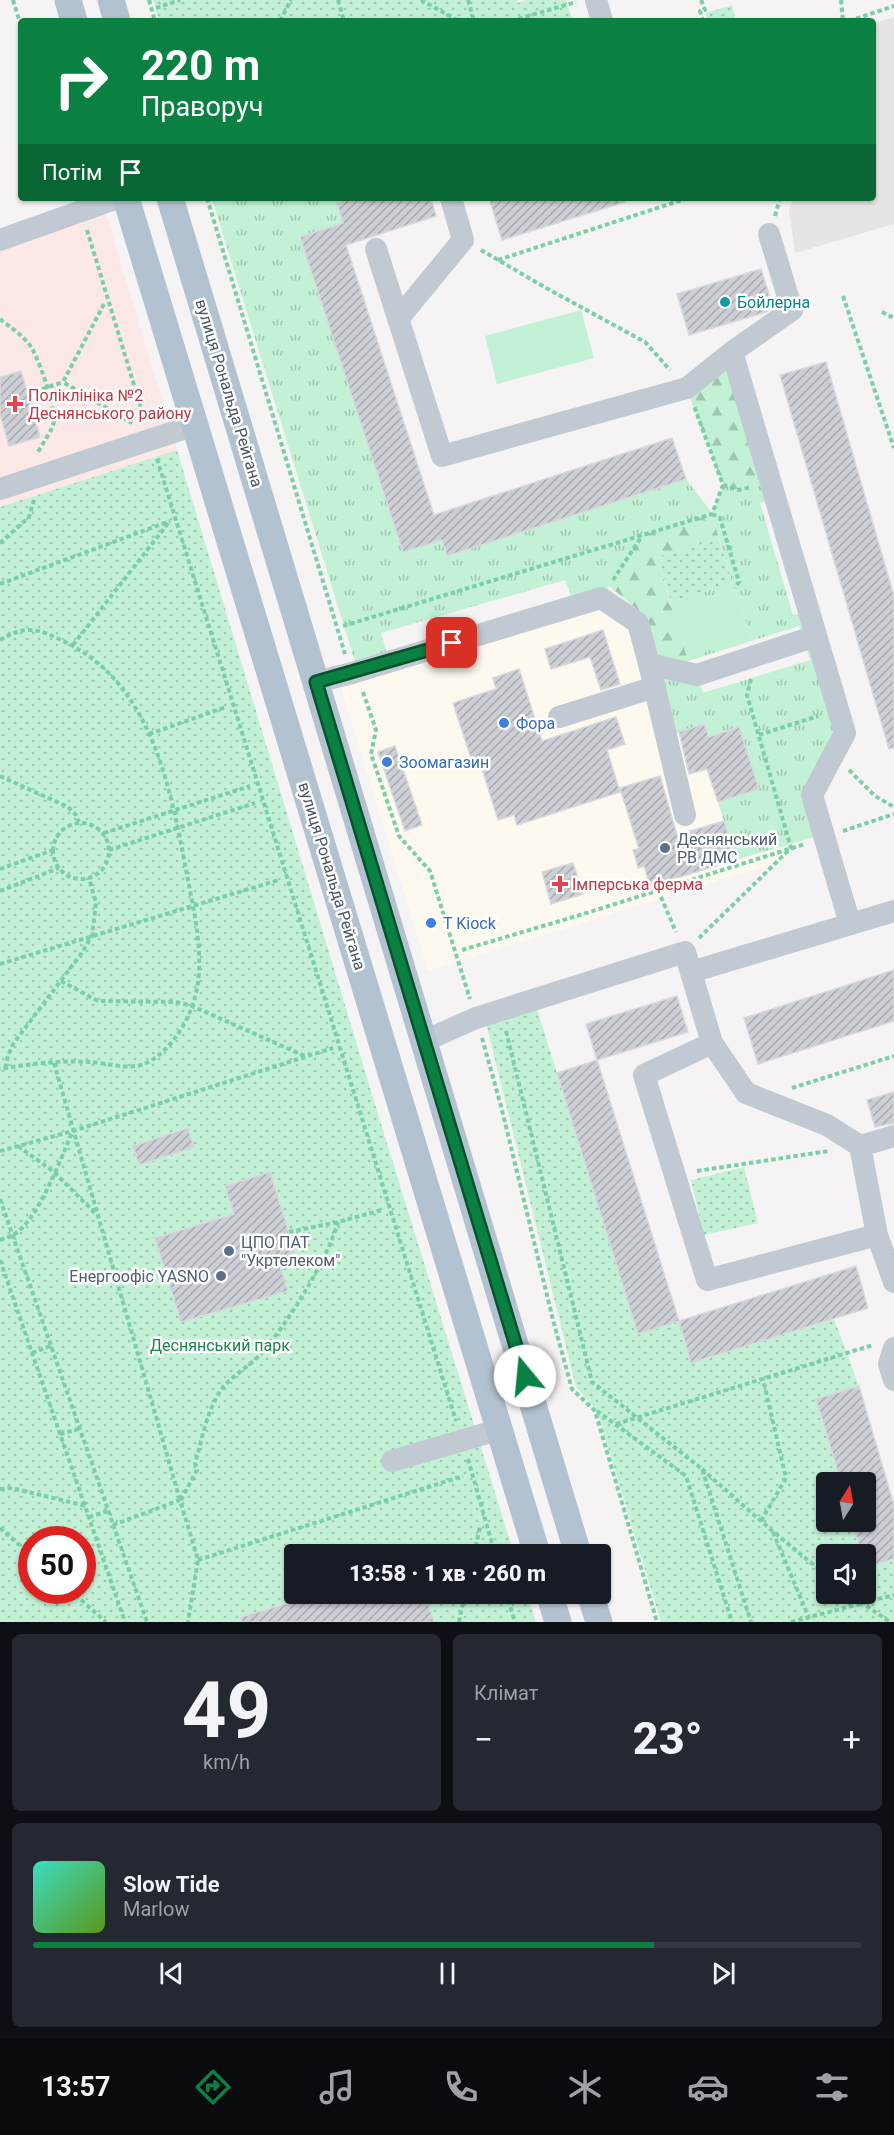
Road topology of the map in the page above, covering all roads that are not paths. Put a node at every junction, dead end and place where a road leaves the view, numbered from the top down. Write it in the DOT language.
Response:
graph roads {
  1 [pos="68,0"];
  2 [pos="111,0"];
  3 [pos="596,0"];
  4 [pos="73,18"];
  5 [pos="116,18"];
  6 [pos="602,18"];
  7 [pos="109,201"];
  8 [pos="127,201"];
  9 [pos="171,201"];
  10 [pos="452,201"];
  11 [pos="769,234"];
  12 [pos="0,240"];
  13 [pos="376,249"];
  14 [pos="398,319"];
  15 [pos="732,352"];
  16 [pos="195,425"];
  17 [pos="0,489"];
  18 [pos="816,636"];
  19 [pos="650,664"];
  20 [pos="316,682"];
  21 [pos="655,687"];
  22 [pos="559,717"];
  23 [pos="685,815"];
  24 [pos="894,911"];
  25 [pos="850,924"];
  26 [pos="688,962"];
  27 [pos="424,1041"];
  28 [pos="711,1042"];
  29 [pos="894,1136"];
  30 [pos="860,1146"];
  31 [pos="877,1235"];
  32 [pos="894,1282"];
  33 [pos="889,1345"];
  34 [pos="894,1380"];
  35 [pos="498,1430"];
  36 [pos="392,1461"];
  37 [pos="534,1544"];
  38 [pos="575,1544"];
  39 [pos="552,1604"];
  40 [pos="593,1604"];
  41 [pos="558,1622"];
  42 [pos="599,1622"];
  1 -- 4 [label="main road"];
  2 -- 5 [label="main road"];
  3 -- 6 [label="lane"];
  7 -- 12 [label="lane"];
  8 -- 16 [label="main road, вулиця Рональда Рейгана"];
  9 -- 20 [label="main road, вулиця Рональда Рейгана"];
  10 -- 14 [label="lane"];
  11 -- 15 [label="lane"];
  13 -- 14 [label="lane"];
  14 -- 15 [label="lane"];
  15 -- 18 [label="lane"];
  16 -- 17 [label="lane"];
  16 -- 35 [label="main road, вулиця Рональда Рейгана"];
  18 -- 19 [label="lane"];
  18 -- 25 [label="lane"];
  19 -- 20 [label="lane"];
  19 -- 21 [label="lane"];
  20 -- 27 [label="main road, вулиця Рональда Рейгана"];
  21 -- 22 [label="lane"];
  21 -- 23 [label="lane"];
  24 -- 25 [label="lane"];
  25 -- 26 [label="lane"];
  26 -- 27 [label="lane"];
  26 -- 28 [label="lane"];
  27 -- 38 [label="main road, вулиця Рональда Рейгана"];
  28 -- 30 [label="lane"];
  28 -- 31 [label="lane"];
  29 -- 30 [label="lane"];
  30 -- 31 [label="lane"];
  31 -- 32 [label="lane"];
  33 -- 34 [label="lane"];
  35 -- 36 [label="lane"];
  35 -- 37 [label="main road, вулиця Рональда Рейгана"];
  39 -- 41 [label="main road"];
  40 -- 42 [label="main road"];
}
